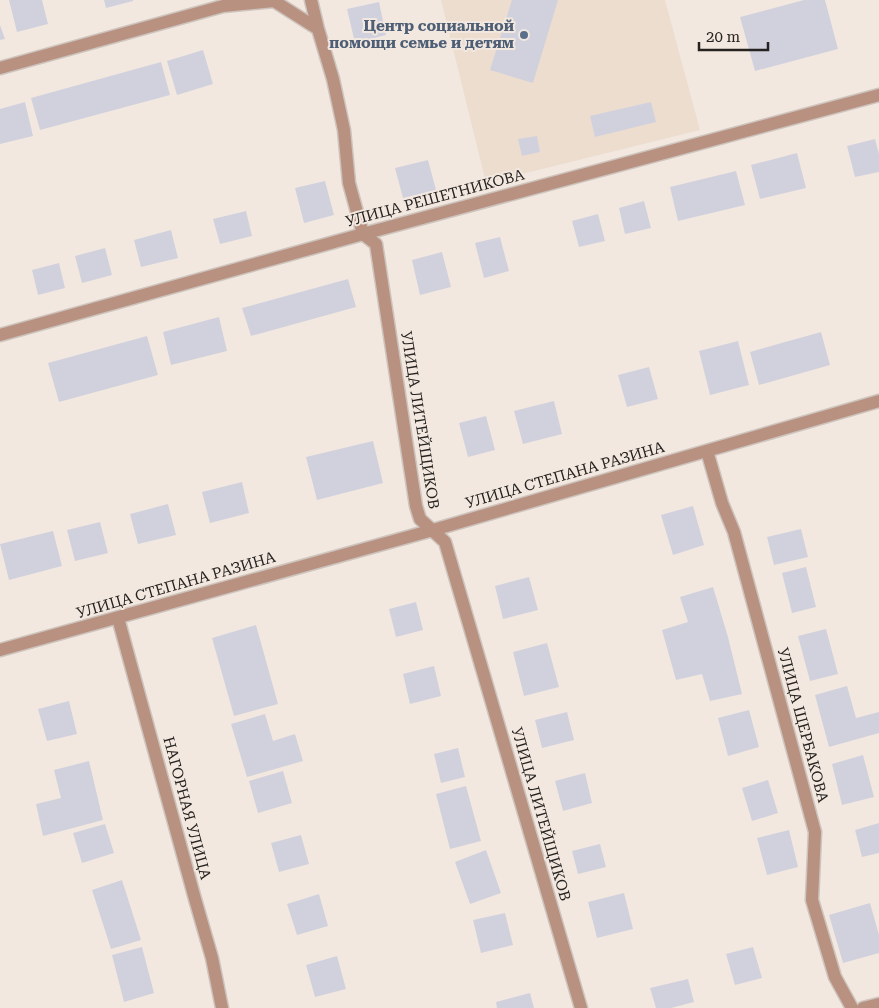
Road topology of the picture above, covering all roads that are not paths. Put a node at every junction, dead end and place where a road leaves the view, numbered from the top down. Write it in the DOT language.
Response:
graph roads {
  1 [pos="311,0"];
  2 [pos="318,29"];
  3 [pos="0,68"];
  4 [pos="879,95"];
  5 [pos="363,234"];
  6 [pos="0,336"];
  7 [pos="879,400"];
  8 [pos="707,451"];
  9 [pos="433,530"];
  10 [pos="118,618"];
  11 [pos="0,650"];
  12 [pos="879,1004"];
  13 [pos="222,1008"];
  14 [pos="581,1008"];
  15 [pos="852,1008"];
  16 [pos="865,1008"];
  1 -- 2 [label="street, УЛИЦА ЛИТЕЙЩИКОВ"];
  2 -- 3 [label="street"];
  2 -- 5 [label="street, УЛИЦА ЛИТЕЙЩИКОВ"];
  4 -- 5 [label="street, УЛИЦА РЕШЕТНИКОВА"];
  5 -- 6 [label="street, УЛИЦА РЕШЕТНИКОВА"];
  5 -- 9 [label="street, УЛИЦА ЛИТЕЙЩИКОВ"];
  7 -- 8 [label="street, УЛИЦА СТЕПАНА РАЗИНА"];
  8 -- 9 [label="street, УЛИЦА СТЕПАНА РАЗИНА"];
  8 -- 15 [label="street, УЛИЦА ЩЕРБАКОВА"];
  9 -- 10 [label="street, УЛИЦА СТЕПАНА РАЗИНА"];
  9 -- 14 [label="street, УЛИЦА ЛИТЕЙЩИКОВ"];
  10 -- 11 [label="street, УЛИЦА СТЕПАНА РАЗИНА"];
  10 -- 13 [label="street, НАГОРНАЯ УЛИЦА"];
  12 -- 16 [label="street"];
}
